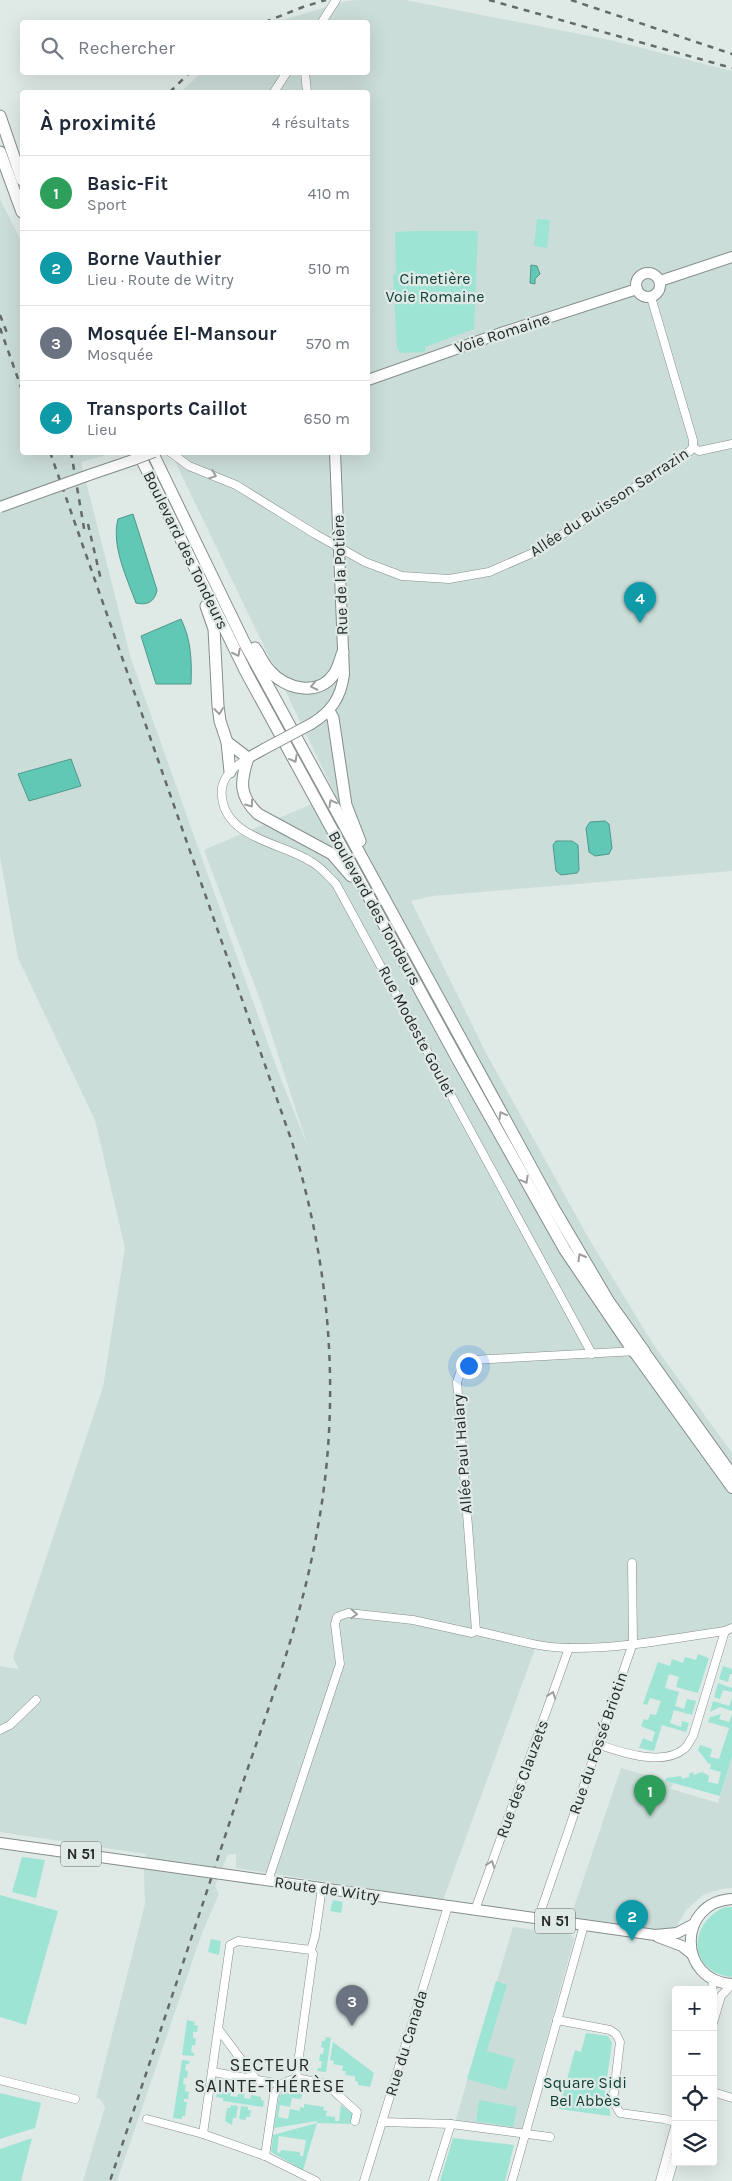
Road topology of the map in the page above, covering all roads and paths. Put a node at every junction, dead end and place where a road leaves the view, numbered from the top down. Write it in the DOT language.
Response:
graph roads {
  1 [pos="335,1"];
  2 [pos="323,20"];
  3 [pos="286,75"];
  4 [pos="306,75"];
  5 [pos="275,90"];
  6 [pos="306,90"];
  7 [pos="0,116"];
  8 [pos="0,152"];
  9 [pos="20,174"];
  10 [pos="20,207"];
  11 [pos="732,257"];
  12 [pos="660,281"];
  13 [pos="636,289"];
  14 [pos="651,297"];
  15 [pos="370,379"];
  16 [pos="732,444"];
  17 [pos="693,446"];
  18 [pos="154,455"];
  19 [pos="174,455"];
  20 [pos="335,455"];
  21 [pos="136,456"];
  22 [pos="0,507"];
  23 [pos="172,521"];
  24 [pos="338,546"];
  25 [pos="204,560"];
  26 [pos="343,652"];
  27 [pos="329,711"];
  28 [pos="228,742"];
  29 [pos="248,758"];
  30 [pos="230,772"];
  31 [pos="403,933"];
  32 [pos="458,1060"];
  33 [pos="639,1351"];
  34 [pos="592,1354"];
  35 [pos="732,1474"];
  36 [pos="732,1488"];
  37 [pos="632,1563"];
  38 [pos="476,1630"];
  39 [pos="728,1630"];
  40 [pos="633,1643"];
  41 [pos="568,1648"];
  42 [pos="36,1700"];
  43 [pos="0,1730"];
  44 [pos="597,1744"];
  45 [pos="0,1843"];
  46 [pos="268,1881"];
  47 [pos="322,1888"];
  48 [pos="732,1899"];
  49 [pos="448,1906"];
  50 [pos="475,1910"];
  51 [pos="538,1919"];
  52 [pos="694,1924"];
  53 [pos="584,1925"];
  54 [pos="655,1935"];
  55 [pos="311,1950"];
  56 [pos="692,1954"];
  57 [pos="713,1984"];
  58 [pos="732,1984"];
  59 [pos="717,2010"];
  60 [pos="558,2020"];
  61 [pos="219,2030"];
  62 [pos="213,2072"];
  63 [pos="255,2078"];
  64 [pos="296,2078"];
  65 [pos="0,2080"];
  66 [pos="281,2084"];
  67 [pos="717,2093"];
  68 [pos="732,2098"];
  69 [pos="75,2099"];
  70 [pos="147,2119"];
  71 [pos="355,2121"];
  72 [pos="382,2122"];
  73 [pos="672,2122"];
  74 [pos="452,2124"];
  75 [pos="526,2133"];
  76 [pos="203,2134"];
  77 [pos="550,2137"];
  78 [pos="672,2138"];
  79 [pos="265,2156"];
  80 [pos="672,2166"];
  81 [pos="316,2181"];
  82 [pos="364,2181"];
  83 [pos="433,2181"];
  84 [pos="512,2181"];
  85 [pos="660,2181"];
  86 [pos="668,2181"];
  1 -- 2 [label="street"];
  3 -- 5 [label="street"];
  4 -- 6 [label="street"];
  7 -- 9 [label="highway"];
  8 -- 10 [label="highway"];
  11 -- 12 [label="main road"];
  12 -- 13 [label="main road"];
  12 -- 14 [label="main road"];
  13 -- 14 [label="main road"];
  13 -- 15 [label="main road, Voie Romaine"];
  14 -- 17 [label="street"];
  16 -- 17 [label="street"];
  17 -- 24 [label="street, Allée du Buisson Sarrazin"];
  18 -- 25 [label="highway, Boulevard des Tondeurs"];
  19 -- 24 [label="street, Allée du Buisson Sarrazin, one-way"];
  20 -- 24 [label="main road, Rue de la Potière"];
  21 -- 22 [label="main road, bridge"];
  21 -- 23 [label="highway, Boulevard des Tondeurs"];
  23 -- 28 [label="highway, one-way"];
  23 -- 32 [label="highway, Boulevard des Tondeurs, one-way"];
  24 -- 26 [label="main road, Rue de la Potière"];
  26 -- 25 [label="highway, one-way"];
  31 -- 25 [label="highway, Boulevard des Tondeurs, one-way"];
  26 -- 27 [label="main road, Rue de la Potière"];
  27 -- 29 [label="main road, bridge"];
  27 -- 31 [label="highway"];
  28 -- 29 [label="highway"];
  28 -- 30 [label="highway"];
  29 -- 30 [label="street"];
  29 -- 32 [label="highway, one-way"];
  30 -- 34 [label="street, Rue Modeste Goulet"];
  33 -- 31 [label="highway, Boulevard des Tondeurs, one-way"];
  32 -- 33 [label="highway, Boulevard des Tondeurs, one-way"];
  33 -- 34 [label="street, Allée Paul Halary"];
  33 -- 35 [label="main road"];
  33 -- 36 [label="main road"];
  34 -- 38 [label="street, Allée Paul Halary"];
  37 -- 40 [label="street, Rue du Fossé Briotin"];
  38 -- 41 [label="street"];
  46 -- 38 [label="street, one-way"];
  39 -- 40 [label="street"];
  39 -- 44 [label="street"];
  40 -- 41 [label="street"];
  40 -- 44 [label="street, Rue du Fossé Briotin"];
  50 -- 41 [label="street, Rue des Clauzets, one-way"];
  42 -- 43 [label="street"];
  44 -- 51 [label="street, Rue du Fossé Briotin"];
  45 -- 46 [label="main road, Route de Witry / N 51, bridge"];
  46 -- 47 [label="main road, Route de Witry / N 51"];
  47 -- 49 [label="main road, Route de Witry / N 51"];
  47 -- 55 [label="street"];
  48 -- 52 [label="main road"];
  49 -- 50 [label="main road, Route de Witry / N 51"];
  49 -- 72 [label="street, Rue du Canada"];
  50 -- 51 [label="main road, Route de Witry / N 51"];
  51 -- 53 [label="main road, Route de Witry / N 51"];
  52 -- 54 [label="main road, Route de Witry / N 51"];
  52 -- 56 [label="main road"];
  53 -- 54 [label="main road, Route de Witry / N 51"];
  53 -- 60 [label="street"];
  54 -- 56 [label="main road, Route de Witry / N 51"];
  55 -- 61 [label="street"];
  55 -- 64 [label="street"];
  56 -- 57 [label="main road"];
  57 -- 58 [label="main road"];
  58 -- 59 [label="street"];
  60 -- 73 [label="street"];
  60 -- 75 [label="street"];
  61 -- 62 [label="street"];
  61 -- 63 [label="street"];
  62 -- 63 [label="street"];
  62 -- 76 [label="street"];
  63 -- 66 [label="street"];
  64 -- 66 [label="street"];
  64 -- 71 [label="street"];
  65 -- 69 [label="street"];
  66 -- 79 [label="street"];
  67 -- 68 [label="street"];
  70 -- 76 [label="street"];
  72 -- 74 [label="street"];
  72 -- 82 [label="street, Rue du Canada"];
  74 -- 75 [label="street"];
  74 -- 83 [label="street"];
  75 -- 77 [label="street"];
  75 -- 84 [label="street"];
  76 -- 79 [label="street"];
  78 -- 85 [label="street"];
  79 -- 81 [label="street"];
  80 -- 86 [label="street"];
}
